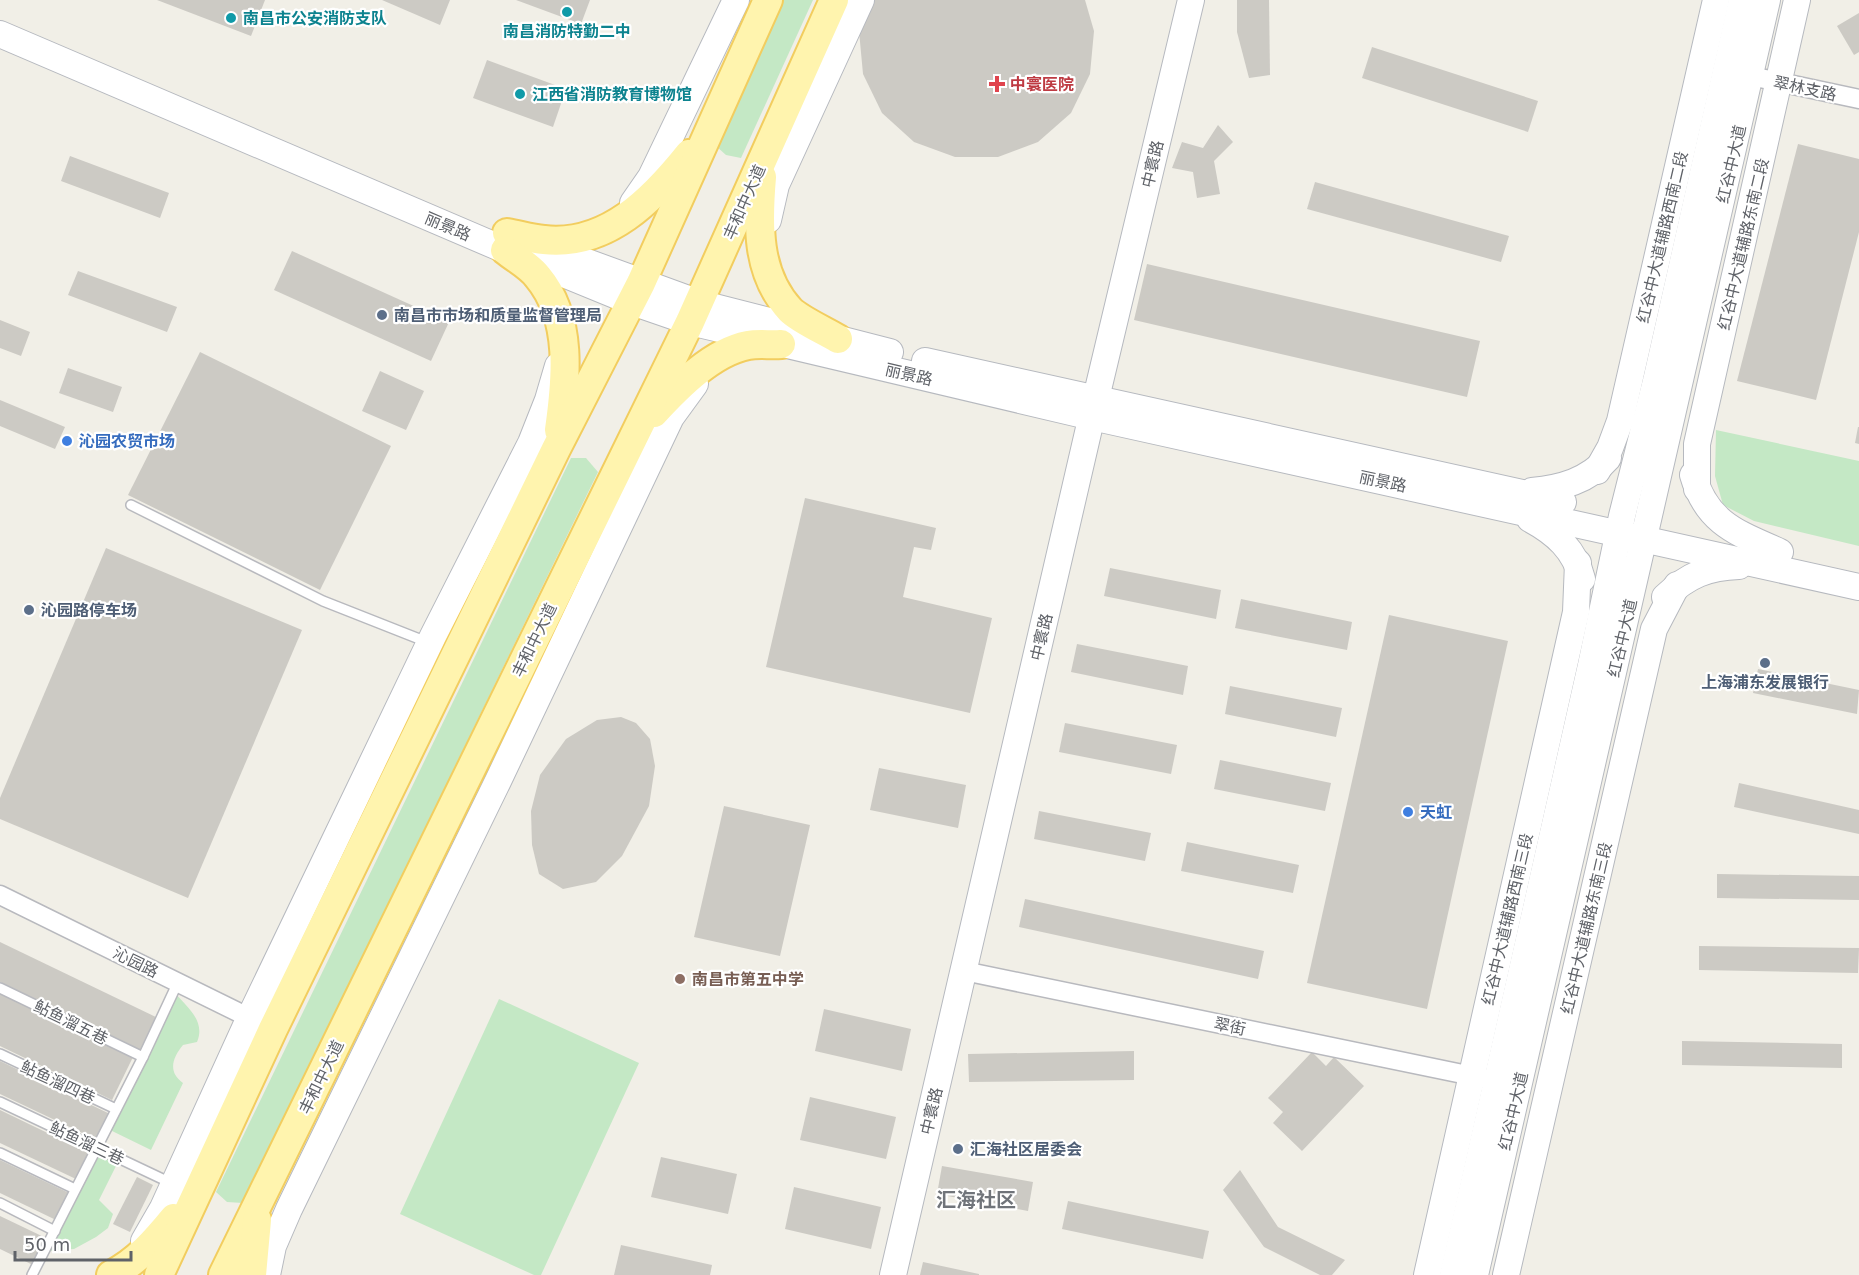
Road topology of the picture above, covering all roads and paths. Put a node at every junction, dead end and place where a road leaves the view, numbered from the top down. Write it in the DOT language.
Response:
graph roads {
  1 [pos="736,0"];
  2 [pos="768,0"];
  3 [pos="834,0"];
  4 [pos="861,0"];
  5 [pos="1191,0"];
  6 [pos="1716,0"];
  7 [pos="1742,0"];
  8 [pos="1767,0"];
  9 [pos="1797,0"];
  10 [pos="0,16"];
  11 [pos="0,34"];
  12 [pos="1751,76"];
  13 [pos="1780,82"];
  14 [pos="1859,99"];
  15 [pos="711,126"];
  16 [pos="764,159"];
  17 [pos="616,224"];
  18 [pos="506,241"];
  19 [pos="766,271"];
  20 [pos="636,293"];
  21 [pos="695,312"];
  22 [pos="838,339"];
  23 [pos="564,342"];
  24 [pos="781,344"];
  25 [pos="709,364"];
  26 [pos="1681,380"];
  27 [pos="1656,381"];
  28 [pos="1094,408"];
  29 [pos="638,429"];
  30 [pos="556,449"];
  31 [pos="1597,471"];
  32 [pos="1697,489"];
  33 [pos="1516,501"];
  34 [pos="131,505"];
  35 [pos="1620,524"];
  36 [pos="1647,530"];
  37 [pos="1778,560"];
  38 [pos="1578,563"];
  39 [pos="1859,570"];
  40 [pos="1677,585"];
  41 [pos="1859,587"];
  42 [pos="429,643"];
  43 [pos="1603,668"];
  44 [pos="0,895"];
  45 [pos="964,971"];
  46 [pos="178,982"];
  47 [pos="0,988"];
  48 [pos="262,1023"];
  49 [pos="0,1054"];
  50 [pos="143,1057"];
  51 [pos="1484,1078"];
  52 [pos="0,1102"];
  53 [pos="116,1109"];
  54 [pos="1479,1113"];
  55 [pos="96,1148"];
  56 [pos="0,1153"];
  57 [pos="186,1187"];
  58 [pos="75,1189"];
  59 [pos="260,1200"];
  60 [pos="0,1203"];
  61 [pos="1468,1205"];
  62 [pos="54,1231"];
  63 [pos="32,1275"];
  64 [pos="110,1275"];
  65 [pos="159,1275"];
  66 [pos="223,1275"];
  67 [pos="252,1275"];
  68 [pos="267,1275"];
  69 [pos="893,1275"];
  70 [pos="1427,1275"];
  71 [pos="1453,1275"];
  72 [pos="1475,1275"];
  73 [pos="1506,1275"];
  1 -- 17 [label="street"];
  2 -- 15 [label="main road"];
  3 -- 16 [label="main road, 丰和中大道"];
  4 -- 19 [label="street"];
  5 -- 28 [label="street, 中寰路"];
  6 -- 31 [label="street, 红谷中大道辅路西南二段"];
  7 -- 27 [label="street, 红谷中大道"];
  8 -- 12 [label="street, 红谷中大道"];
  9 -- 13 [label="street, 红谷中大道辅路东南二段"];
  10 -- 18 [label="street, 丽景路"];
  11 -- 18 [label="street, 丽景路"];
  12 -- 13 [label="street, 翠林支路"];
  12 -- 26 [label="street, 红谷中大道"];
  13 -- 14 [label="street, 翠林支路"];
  13 -- 32 [label="street, 红谷中大道辅路东南二段"];
  15 -- 17 [label="main road"];
  15 -- 20 [label="main road"];
  16 -- 19 [label="main road"];
  16 -- 21 [label="main road, 丰和中大道"];
  17 -- 18 [label="main road"];
  18 -- 20 [label="street, 丽景路"];
  18 -- 23 [label="main road"];
  19 -- 22 [label="main road"];
  20 -- 21 [label="street, 丽景路"];
  20 -- 30 [label="main road"];
  21 -- 22 [label="street, 丽景路"];
  21 -- 24 [label="street, 丽景路"];
  21 -- 29 [label="main road, 丰和中大道"];
  22 -- 28 [label="street, 丽景路"];
  23 -- 30 [label="main road"];
  23 -- 42 [label="street"];
  24 -- 25 [label="main road"];
  24 -- 28 [label="street, 丽景路"];
  25 -- 29 [label="main road"];
  25 -- 68 [label="street"];
  26 -- 32 [label="street"];
  26 -- 36 [label="street, 红谷中大道"];
  27 -- 31 [label="street"];
  27 -- 35 [label="street, 红谷中大道"];
  28 -- 33 [label="street, 丽景路"];
  28 -- 45 [label="street, 中寰路"];
  29 -- 59 [label="main road, 丰和中大道"];
  30 -- 48 [label="main road"];
  31 -- 33 [label="street"];
  32 -- 37 [label="street"];
  33 -- 35 [label="street, 丽景路"];
  33 -- 38 [label="street"];
  34 -- 42 [label="lane"];
  35 -- 36 [label="street, 丽景路"];
  35 -- 43 [label="street, 红谷中大道"];
  36 -- 37 [label="street, 丽景路"];
  36 -- 43 [label="street, 红谷中大道"];
  37 -- 39 [label="street, 丽景路"];
  37 -- 40 [label="street"];
  37 -- 41 [label="street, 丽景路"];
  38 -- 43 [label="street"];
  38 -- 51 [label="street, 红谷中大道辅路西南三段"];
  40 -- 43 [label="street"];
  40 -- 73 [label="street, 红谷中大道辅路东南三段"];
  42 -- 48 [label="street"];
  43 -- 51 [label="street, 红谷中大道"];
  43 -- 72 [label="street, 红谷中大道"];
  44 -- 46 [label="street, 沁园路"];
  45 -- 51 [label="street, 翠街"];
  45 -- 69 [label="street, 中寰路"];
  46 -- 48 [label="street, 沁园路"];
  46 -- 50 [label="lane"];
  47 -- 50 [label="lane, 鲇鱼溜五巷"];
  48 -- 57 [label="main road"];
  49 -- 53 [label="lane, 鲇鱼溜四巷"];
  50 -- 53 [label="lane"];
  51 -- 61 [label="street, 红谷中大道"];
  51 -- 70 [label="street, 红谷中大道辅路西南三段"];
  52 -- 55 [label="lane, 鲇鱼溜三巷"];
  53 -- 55 [label="lane"];
  54 -- 61 [label="lane"];
  55 -- 57 [label="lane, 鲇鱼溜三巷"];
  55 -- 58 [label="lane"];
  56 -- 58 [label="lane"];
  57 -- 64 [label="main road"];
  57 -- 65 [label="main road"];
  58 -- 62 [label="lane"];
  59 -- 66 [label="main road, 丰和中大道"];
  59 -- 67 [label="main road"];
  60 -- 62 [label="lane"];
  61 -- 71 [label="street, 红谷中大道"];
  62 -- 63 [label="lane"];
}
